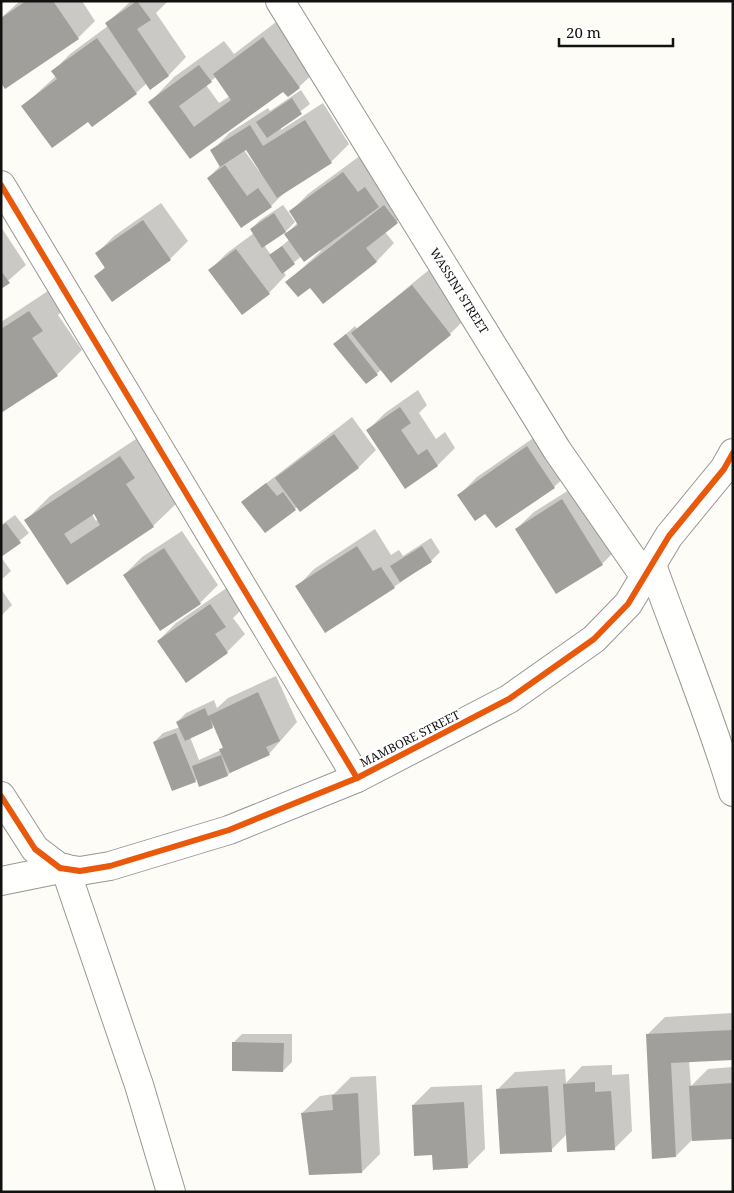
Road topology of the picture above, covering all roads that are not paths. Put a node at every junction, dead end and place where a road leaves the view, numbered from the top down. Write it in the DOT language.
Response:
graph roads {
  1 [pos="280,1"];
  2 [pos="1,185"];
  3 [pos="733,453"];
  4 [pos="648,571"];
  5 [pos="357,778"];
  6 [pos="733,792"];
  7 [pos="1,796"];
  8 [pos="65,868"];
  9 [pos="1,881"];
  10 [pos="171,1192"];
  1 -- 4 [label="street, WASSINI STREET"];
  2 -- 5 [label="street"];
  3 -- 4 [label="street, MAMBORE STREET"];
  4 -- 5 [label="street, MAMBORE STREET"];
  4 -- 6 [label="street, WASSINI STREET"];
  5 -- 8 [label="street, MAMBORE STREET"];
  7 -- 8 [label="street, MAMBORE STREET"];
  8 -- 9 [label="street"];
  8 -- 10 [label="street"];
}
